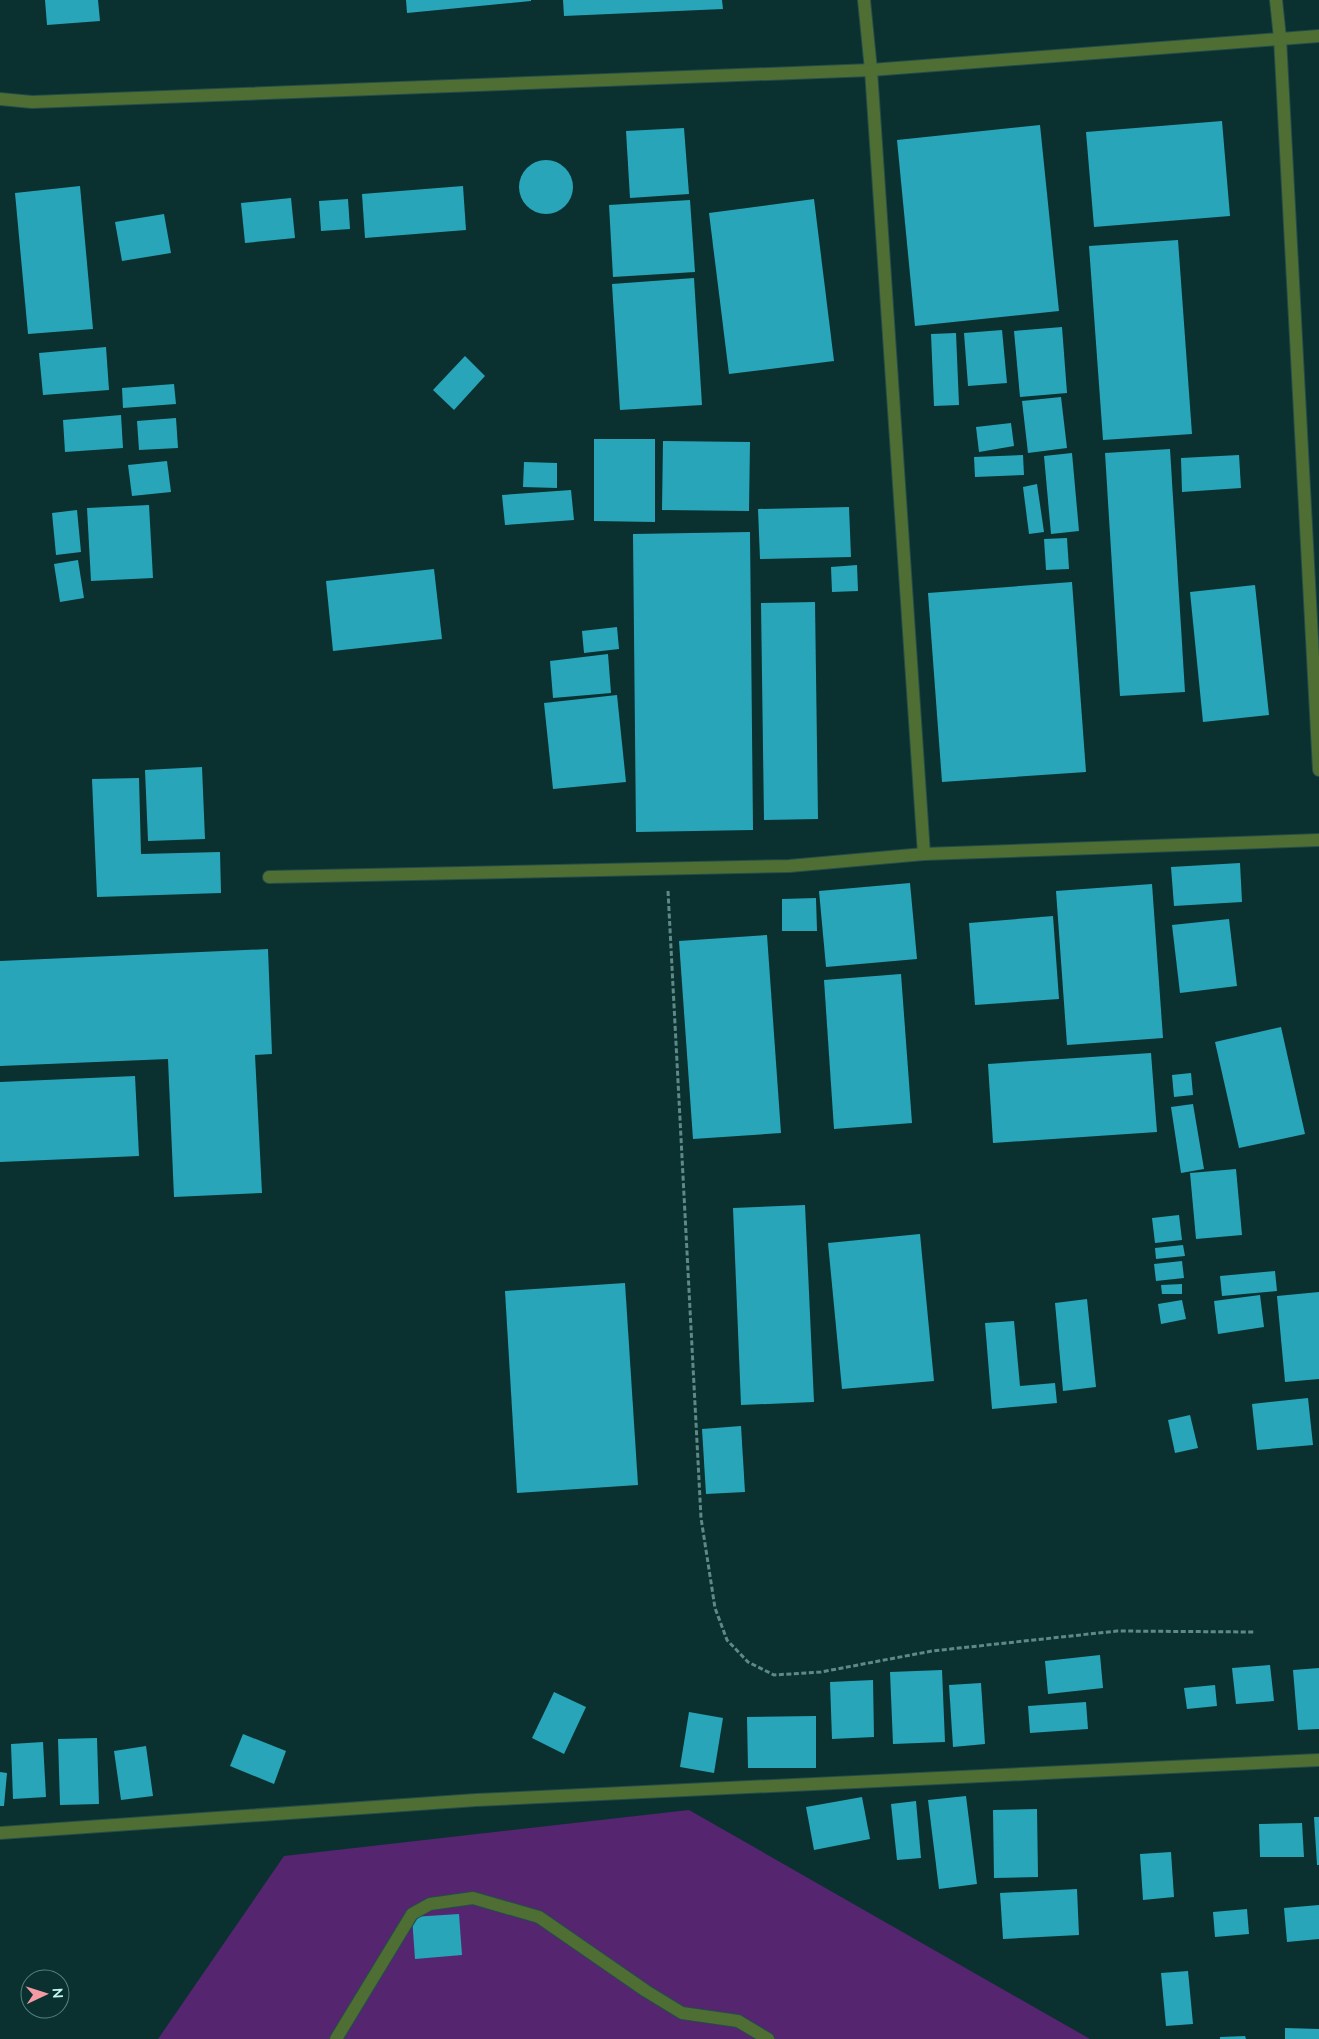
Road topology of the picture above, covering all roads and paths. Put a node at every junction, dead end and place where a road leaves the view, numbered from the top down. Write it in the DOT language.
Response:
graph roads {
  1 [pos="864,0"];
  2 [pos="1276,0"];
  3 [pos="1319,36"];
  4 [pos="1280,38"];
  5 [pos="871,70"];
  6 [pos="0,99"];
  7 [pos="1319,770"];
  8 [pos="1319,840"];
  9 [pos="924,854"];
  10 [pos="667,868"];
  11 [pos="269,877"];
  12 [pos="1255,1632"];
  13 [pos="1319,1760"];
  14 [pos="0,1833"];
  15 [pos="336,2039"];
  16 [pos="768,2039"];
  1 -- 5 [label="street"];
  2 -- 4 [label="street"];
  3 -- 4 [label="street"];
  4 -- 5 [label="street"];
  4 -- 7 [label="street"];
  5 -- 6 [label="street"];
  5 -- 9 [label="street"];
  8 -- 9 [label="street"];
  9 -- 10 [label="street"];
  10 -- 11 [label="street"];
  10 -- 12 [label="path"];
  13 -- 14 [label="street"];
  15 -- 16 [label="street"];
}
